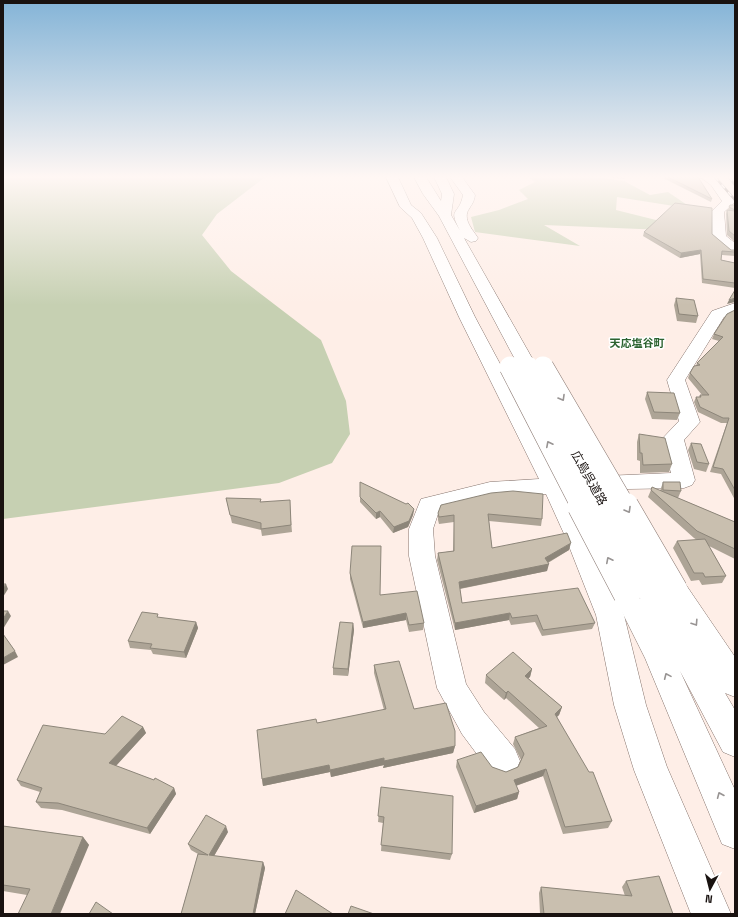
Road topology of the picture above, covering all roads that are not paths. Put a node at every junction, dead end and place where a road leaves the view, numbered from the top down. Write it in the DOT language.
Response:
graph roads {
  1 [pos="419,220"];
  2 [pos="434,220"];
  3 [pos="447,220"];
  4 [pos="460,220"];
  5 [pos="718,220"];
  6 [pos="735,250"];
  7 [pos="477,302"];
  8 [pos="735,308"];
  9 [pos="520,362"];
  10 [pos="554,487"];
  11 [pos="651,592"];
  12 [pos="735,683"];
  13 [pos="735,741"];
  14 [pos="503,761"];
  15 [pos="735,831"];
  16 [pos="711,914"];
  1 -- 10 [label="main road"];
  2 -- 7 [label="main road"];
  3 -- 9 [label="main road"];
  4 -- 9 [label="main road"];
  5 -- 6 [label="main road"];
  8 -- 10 [label="main road"];
  9 -- 11 [label="main road, bridge"];
  9 -- 11 [label="main road, one-way, bridge"];
  10 -- 14 [label="main road"];
  10 -- 16 [label="main road"];
  11 -- 12 [label="main road, one-way"];
  11 -- 13 [label="main road"];
  15 -- 11 [label="main road, one-way"];
}
